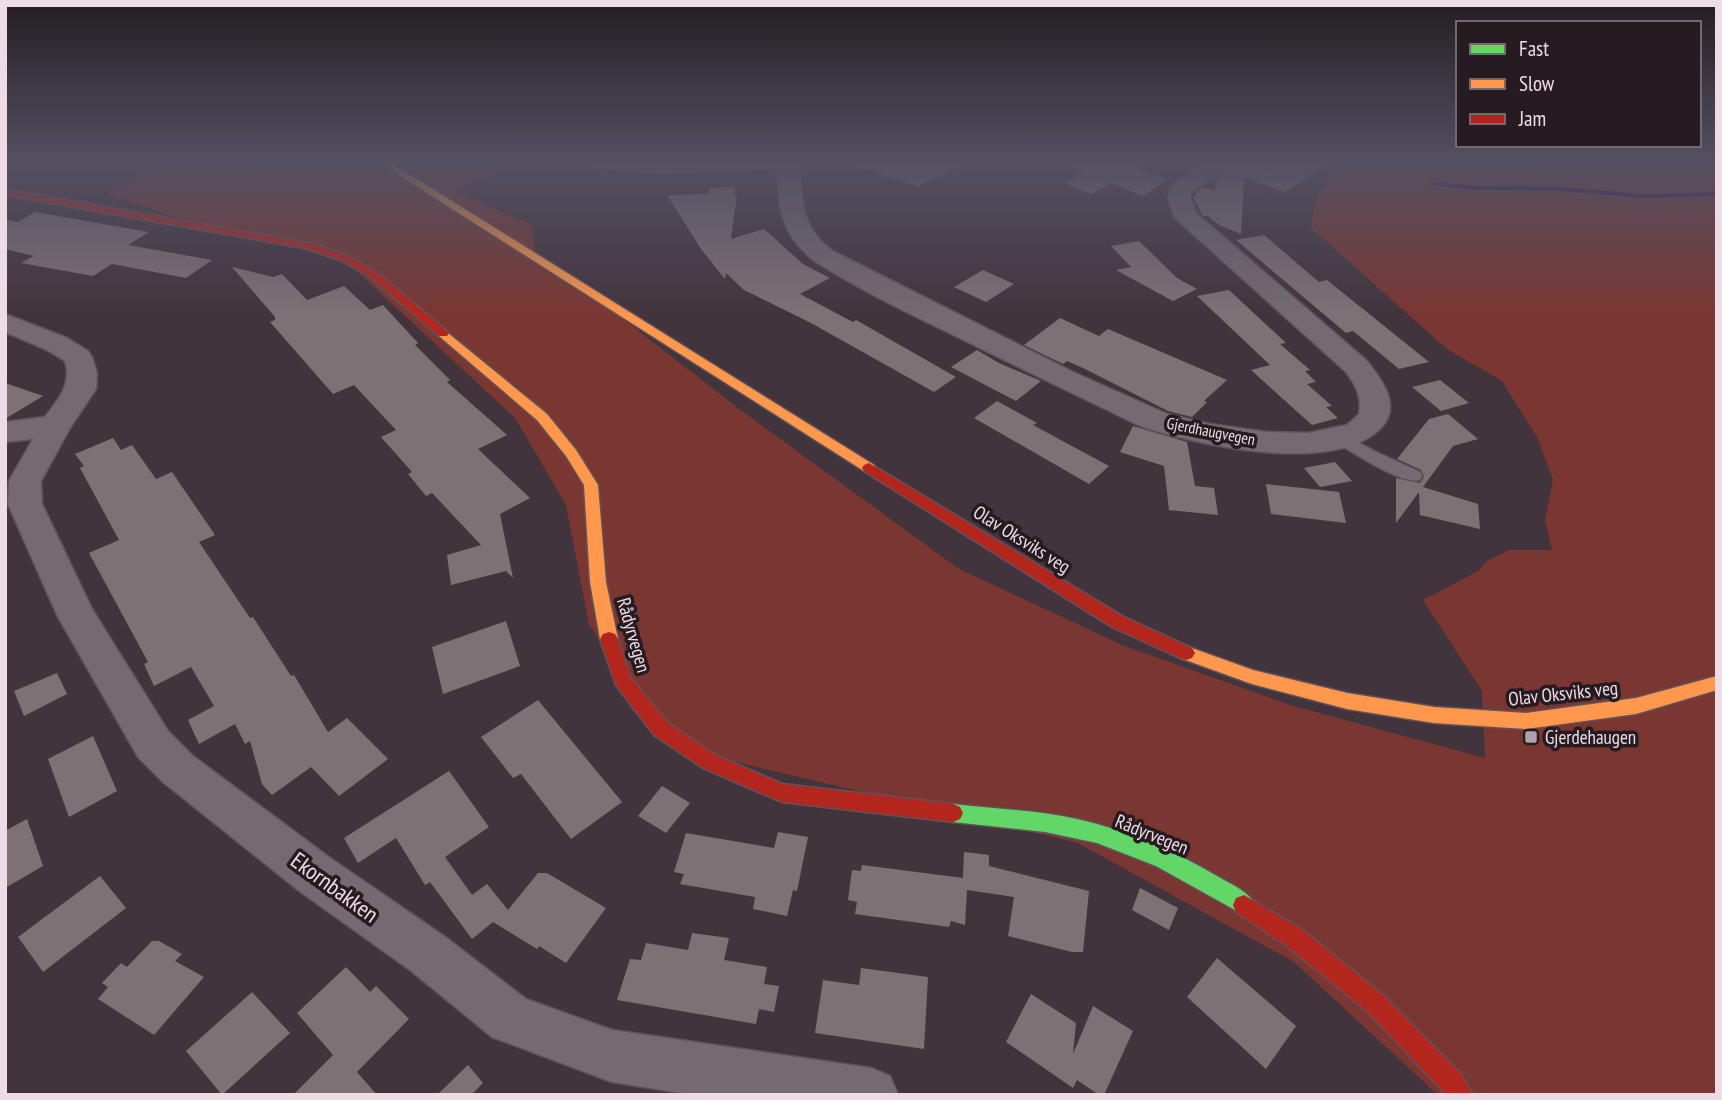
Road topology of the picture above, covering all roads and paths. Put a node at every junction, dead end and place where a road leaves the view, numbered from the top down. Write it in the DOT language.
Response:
graph roads {
  1 [pos="120,212"];
  2 [pos="463,212"];
  3 [pos="792,212"];
  4 [pos="1185,212"];
  5 [pos="5,322"];
  6 [pos="55,426"];
  7 [pos="5,432"];
  8 [pos="1340,437"];
  9 [pos="1414,476"];
  10 [pos="1717,683"];
  11 [pos="767,1088"];
  12 [pos="871,1095"];
  13 [pos="1461,1095"];
  1 -- 13 [label="street, Rådyrvegen"];
  2 -- 10 [label="street, Olav Oksviks veg"];
  3 -- 8 [label="street, Gjerdhaugvegen"];
  4 -- 8 [label="street, Gjerdhaugvegen"];
  5 -- 6 [label="street, Ekornbakken"];
  6 -- 7 [label="street"];
  6 -- 11 [label="street, Ekornbakken"];
  8 -- 9 [label="lane"];
  11 -- 12 [label="street, Ekornbakken"];
}
